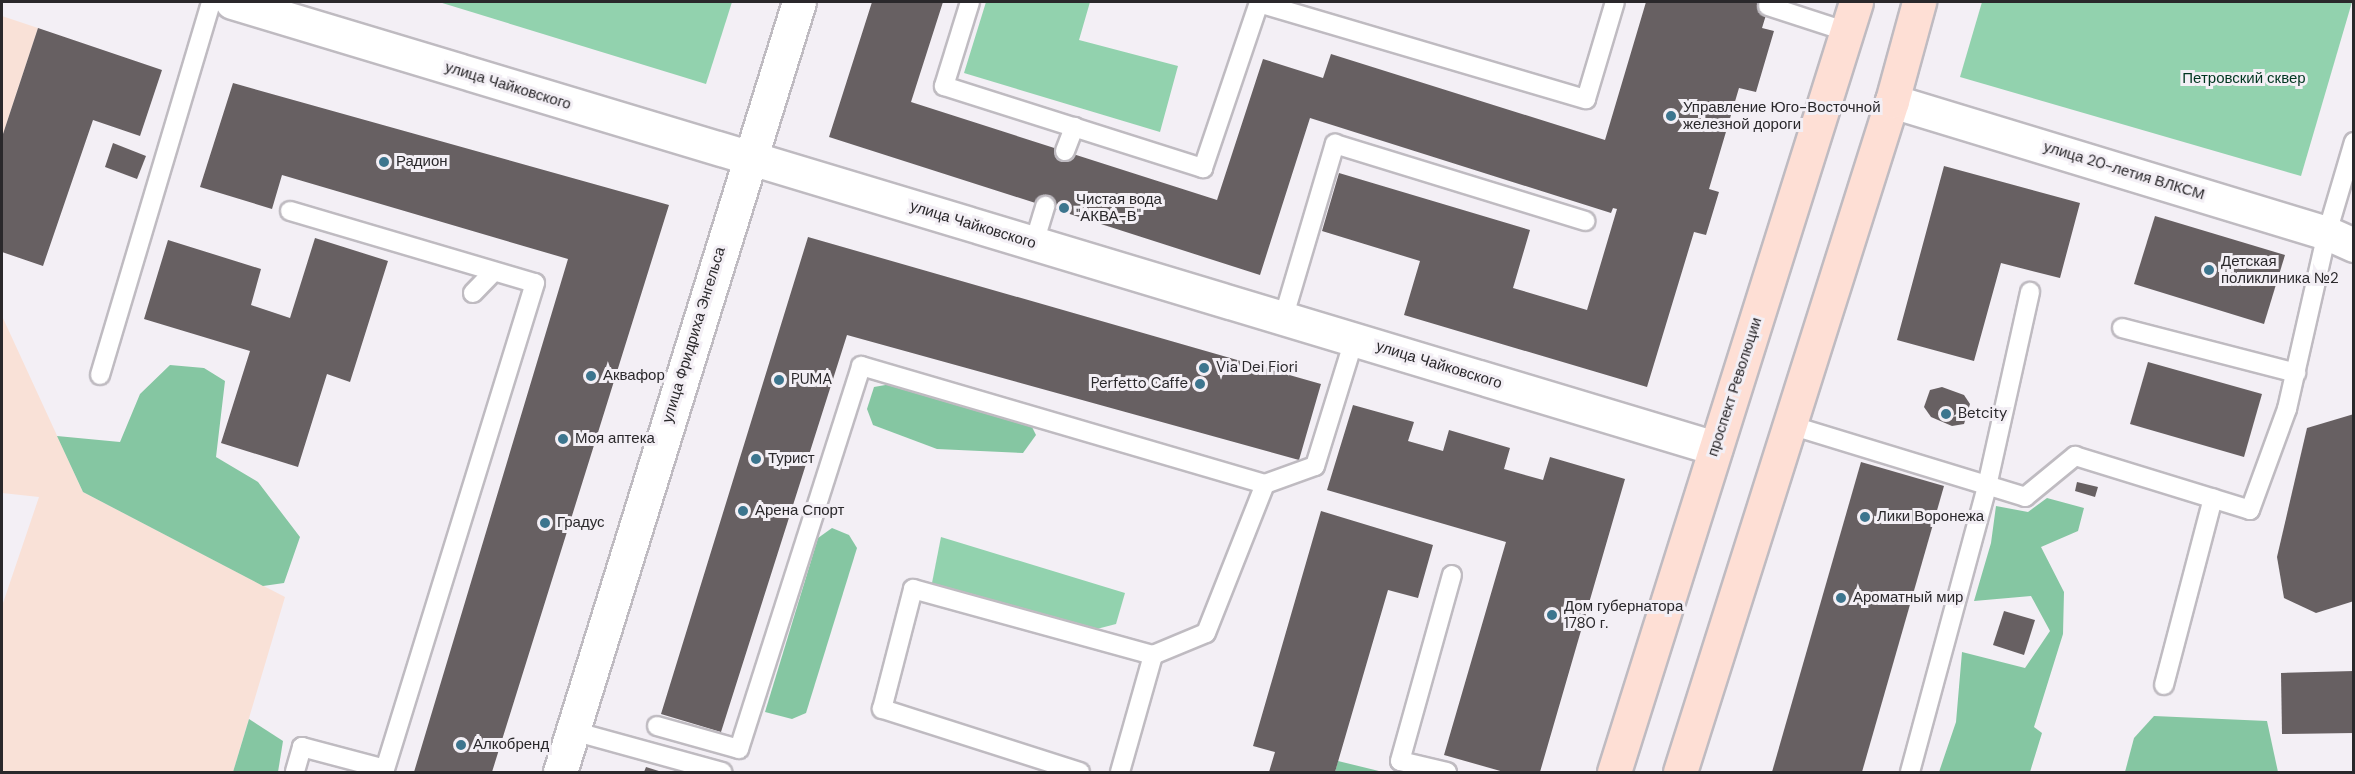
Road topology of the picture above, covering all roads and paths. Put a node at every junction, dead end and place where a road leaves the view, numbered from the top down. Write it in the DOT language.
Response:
graph roads {
  1 [pos="211,2"];
  2 [pos="232,2"];
  3 [pos="799,2"];
  4 [pos="970,2"];
  5 [pos="1615,2"];
  6 [pos="1919,2"];
  7 [pos="1768,6"];
  8 [pos="1852,17"];
  9 [pos="1892,101"];
  10 [pos="1074,127"];
  11 [pos="2354,142"];
  12 [pos="1065,151"];
  13 [pos="749,157"];
  14 [pos="1045,206"];
  15 [pos="290,212"];
  16 [pos="1585,221"];
  17 [pos="2340,239"];
  18 [pos="1034,243"];
  19 [pos="494,271"];
  20 [pos="2030,292"];
  21 [pos="473,293"];
  22 [pos="1283,319"];
  23 [pos="2122,328"];
  24 [pos="1354,340"];
  25 [pos="2296,373"];
  26 [pos="100,375"];
  27 [pos="1790,424"];
  28 [pos="1715,448"];
  29 [pos="1265,484"];
  30 [pos="1987,486"];
  31 [pos="2214,498"];
  32 [pos="1452,575"];
  33 [pos="1153,655"];
  34 [pos="2164,685"];
  35 [pos="657,726"];
  36 [pos="573,730"];
  37 [pos="295,772"];
  38 [pos="560,772"];
  39 [pos="722,772"];
  40 [pos="1080,772"];
  41 [pos="1120,772"];
  42 [pos="1447,772"];
  43 [pos="1614,772"];
  44 [pos="1680,772"];
  45 [pos="1910,772"];
  1 -- 26 [label="lane"];
  2 -- 13 [label="street, улица Чайковского"];
  3 -- 13 [label="street, улица Фридриха Энгельса"];
  4 -- 10 [label="lane"];
  5 -- 10 [label="lane"];
  6 -- 9 [label="main road"];
  7 -- 8 [label="lane"];
  8 -- 28 [label="main road, проспект Революции"];
  9 -- 17 [label="street, улица 20-летия ВЛКСМ"];
  9 -- 27 [label="main road"];
  10 -- 12 [label="lane"];
  11 -- 17 [label="lane"];
  13 -- 18 [label="street, улица Чайковского"];
  13 -- 36 [label="street, улица Фридриха Энгельса"];
  14 -- 18 [label="lane"];
  15 -- 19 [label="lane"];
  16 -- 22 [label="lane"];
  17 -- 25 [label="lane"];
  18 -- 22 [label="street, улица Чайковского"];
  19 -- 21 [label="lane"];
  19 -- 37 [label="lane"];
  20 -- 30 [label="lane"];
  22 -- 24 [label="street, улица Чайковского"];
  23 -- 25 [label="lane"];
  24 -- 28 [label="street, улица Чайковского"];
  24 -- 29 [label="lane"];
  25 -- 31 [label="lane"];
  27 -- 30 [label="lane"];
  27 -- 44 [label="main road"];
  28 -- 43 [label="main road, проспект Революции"];
  29 -- 33 [label="lane"];
  29 -- 35 [label="lane"];
  30 -- 31 [label="lane"];
  30 -- 45 [label="lane"];
  31 -- 34 [label="lane"];
  32 -- 42 [label="lane"];
  33 -- 40 [label="lane"];
  33 -- 41 [label="lane"];
  36 -- 38 [label="street, улица Фридриха Энгельса"];
  36 -- 39 [label="lane"];
}
